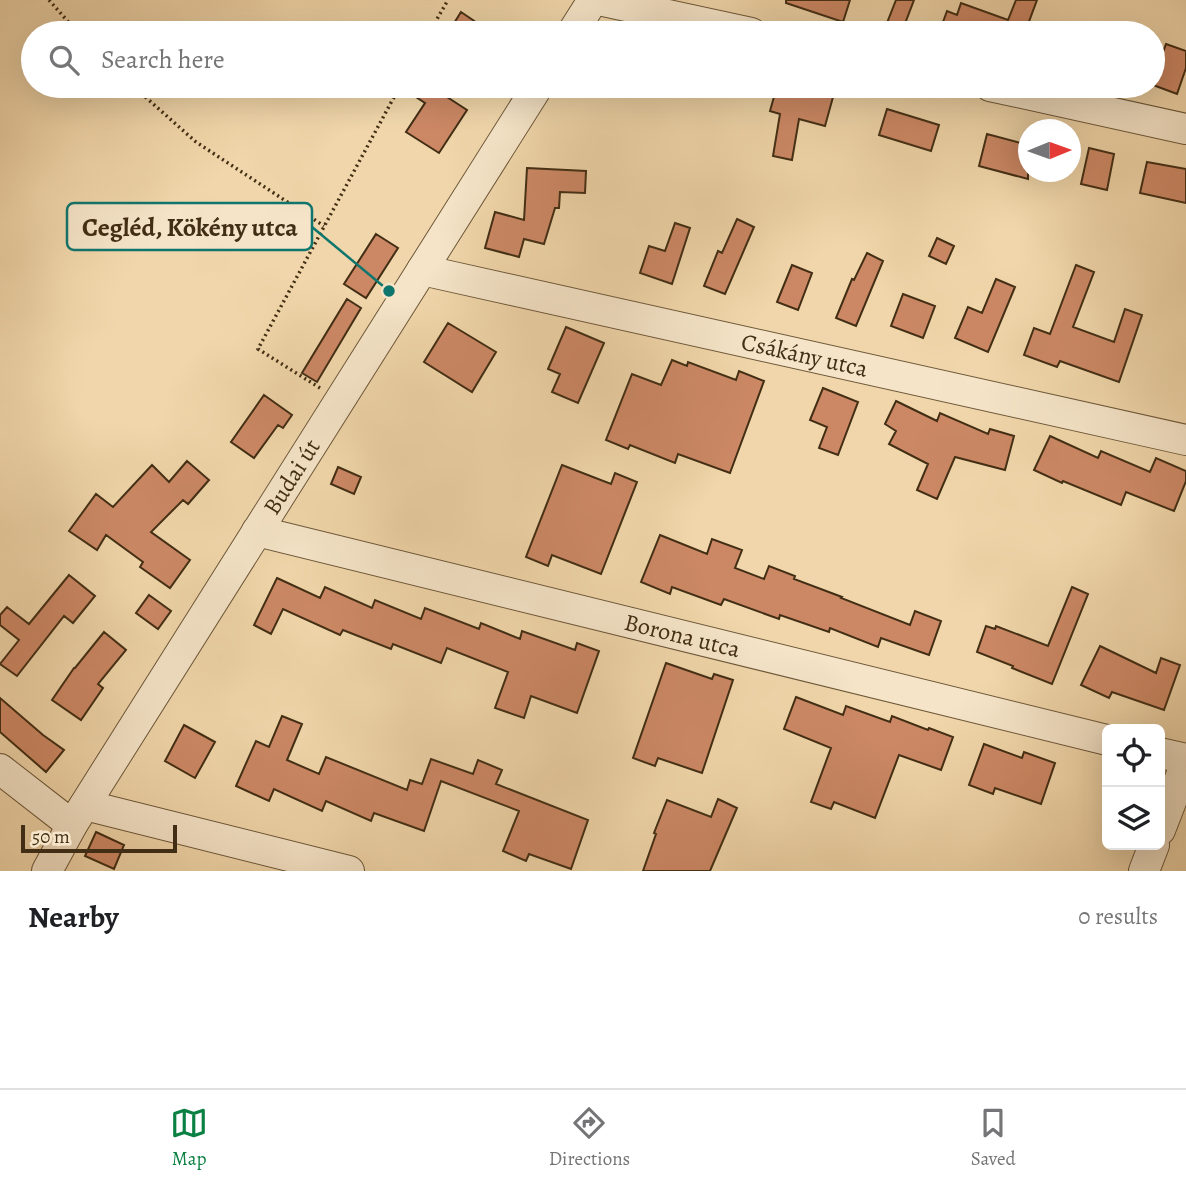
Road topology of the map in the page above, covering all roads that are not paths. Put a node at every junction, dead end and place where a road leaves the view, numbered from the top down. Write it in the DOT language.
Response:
graph roads {
  1 [pos="593,0"];
  2 [pos="599,0"];
  3 [pos="580,21"];
  4 [pos="696,21"];
  5 [pos="530,98"];
  6 [pos="1045,98"];
  7 [pos="1186,129"];
  8 [pos="422,270"];
  9 [pos="1186,440"];
  10 [pos="257,531"];
  11 [pos="1102,739"];
  12 [pos="1165,755"];
  13 [pos="1186,761"];
  14 [pos="0,769"];
  15 [pos="79,815"];
  16 [pos="1165,817"];
  17 [pos="1152,850"];
  18 [pos="47,871"];
  19 [pos="349,871"];
  20 [pos="1144,871"];
  1 -- 3 [label="street"];
  2 -- 4 [label="street"];
  5 -- 8 [label="street, Budai út"];
  6 -- 7 [label="street"];
  8 -- 9 [label="street, Csákány utca"];
  8 -- 10 [label="street, Budai út"];
  10 -- 11 [label="street, Borona utca"];
  10 -- 15 [label="street, Budai út"];
  12 -- 13 [label="street"];
  13 -- 16 [label="street"];
  14 -- 15 [label="street"];
  15 -- 18 [label="street, Budai út"];
  15 -- 19 [label="street"];
  17 -- 20 [label="street"];
}
